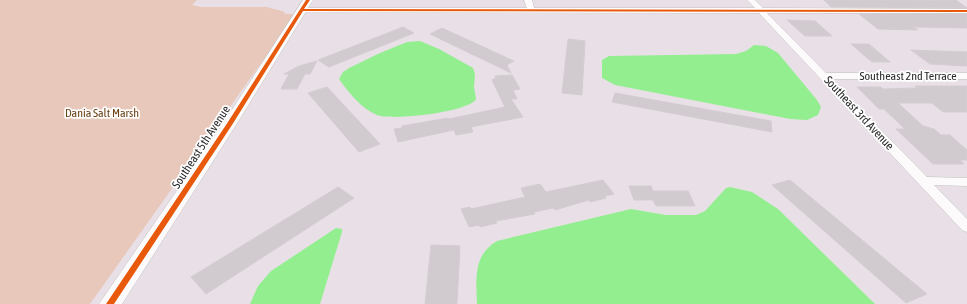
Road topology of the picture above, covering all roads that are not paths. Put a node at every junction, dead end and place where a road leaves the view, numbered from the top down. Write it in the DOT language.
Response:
graph roads {
  1 [pos="528,0"];
  2 [pos="751,0"];
  3 [pos="305,5"];
  4 [pos="531,11"];
  5 [pos="761,11"];
  6 [pos="967,11"];
  7 [pos="825,76"];
  8 [pos="967,76"];
  9 [pos="924,181"];
  10 [pos="967,182"];
  11 [pos="967,227"];
  12 [pos="110,304"];
  1 -- 4 [label="street"];
  2 -- 5 [label="street, Southeast 3rd Avenue"];
  3 -- 4 [label="street"];
  3 -- 12 [label="street, Southeast 5th Avenue"];
  4 -- 5 [label="street"];
  5 -- 6 [label="street"];
  5 -- 7 [label="street, Southeast 3rd Avenue"];
  7 -- 8 [label="street, Southeast 2nd Terrace"];
  7 -- 9 [label="street, Southeast 3rd Avenue"];
  9 -- 10 [label="street"];
  9 -- 11 [label="street, Southeast 3rd Avenue"];
}
